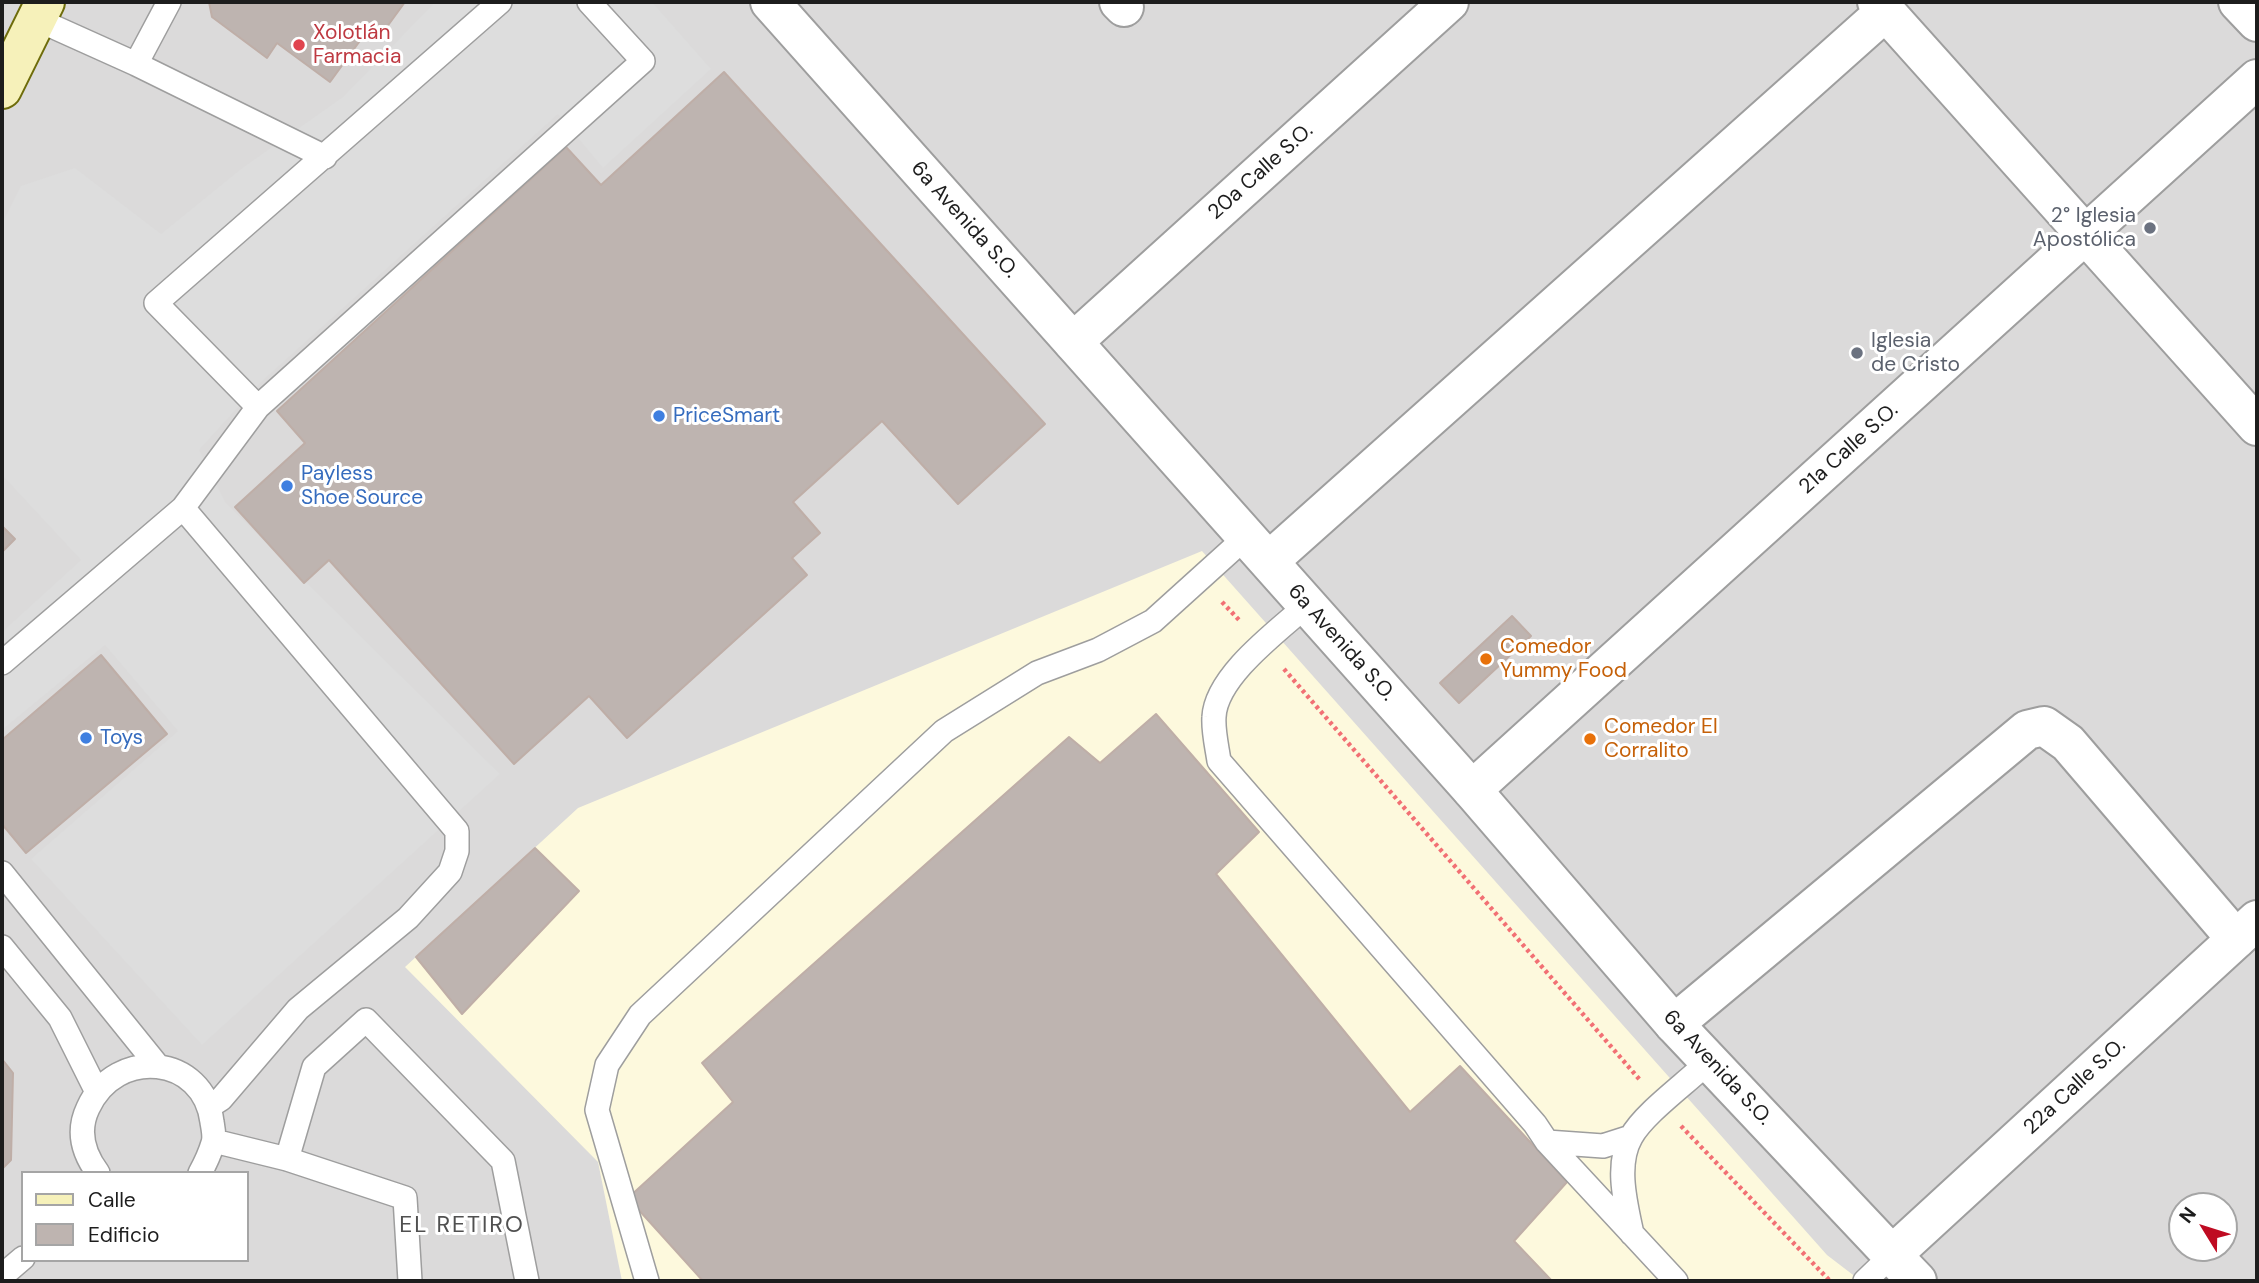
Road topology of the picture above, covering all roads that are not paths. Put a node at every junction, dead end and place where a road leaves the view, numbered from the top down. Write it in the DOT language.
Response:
graph roads {
  1 [pos="169,2"];
  2 [pos="500,2"];
  3 [pos="589,2"];
  4 [pos="770,2"];
  5 [pos="1449,2"];
  6 [pos="2238,2"];
  7 [pos="1882,6"];
  8 [pos="41,10"];
  9 [pos="2257,22"];
  10 [pos="136,64"];
  11 [pos="2257,79"];
  12 [pos="2,89"];
  13 [pos="325,157"];
  14 [pos="2085,235"];
  15 [pos="1073,342"];
  16 [pos="258,407"];
  17 [pos="2257,426"];
  18 [pos="183,508"];
  19 [pos="1257,549"];
  20 [pos="1307,605"];
  21 [pos="2,663"];
  22 [pos="1472,790"];
  23 [pos="2,873"];
  24 [pos="2247,930"];
  25 [pos="2,947"];
  26 [pos="1674,1024"];
  27 [pos="1709,1061"];
  28 [pos="158,1065"];
  29 [pos="96,1090"];
  30 [pos="210,1106"];
  31 [pos="1631,1137"];
  32 [pos="214,1141"];
  33 [pos="1547,1142"];
  34 [pos="287,1159"];
  35 [pos="96,1171"];
  36 [pos="201,1171"];
  37 [pos="1632,1234"];
  38 [pos="21,1260"];
  39 [pos="1904,1268"];
  40 [pos="2,1276"];
  41 [pos="410,1281"];
  42 [pos="527,1281"];
  43 [pos="647,1281"];
  44 [pos="1676,1281"];
  45 [pos="1865,1281"];
  1 -- 10 [label="lane"];
  2 -- 13 [label="lane"];
  3 -- 16 [label="lane"];
  4 -- 15 [label="street, 6a Avenida S.O."];
  5 -- 15 [label="street, 20a Calle S.O."];
  6 -- 9 [label="street"];
  7 -- 14 [label="street"];
  7 -- 19 [label="street"];
  8 -- 10 [label="lane"];
  8 -- 12 [label="main road"];
  10 -- 13 [label="lane"];
  11 -- 14 [label="street, 21a Calle S.O."];
  13 -- 16 [label="lane"];
  14 -- 17 [label="street"];
  14 -- 22 [label="street, 21a Calle S.O."];
  15 -- 19 [label="street, 6a Avenida S.O."];
  16 -- 18 [label="lane"];
  18 -- 21 [label="lane"];
  18 -- 30 [label="lane"];
  19 -- 20 [label="street, 6a Avenida S.O."];
  19 -- 43 [label="lane"];
  20 -- 22 [label="street, 6a Avenida S.O."];
  20 -- 33 [label="lane"];
  22 -- 26 [label="street, 6a Avenida S.O."];
  23 -- 28 [label="lane"];
  24 -- 26 [label="street"];
  24 -- 39 [label="street, 22a Calle S.O."];
  25 -- 29 [label="lane"];
  26 -- 27 [label="street, 6a Avenida S.O."];
  27 -- 31 [label="lane"];
  27 -- 39 [label="street, 6a Avenida S.O."];
  28 -- 29 [label="lane"];
  28 -- 30 [label="lane"];
  29 -- 35 [label="lane"];
  30 -- 32 [label="lane"];
  31 -- 33 [label="lane"];
  31 -- 37 [label="lane"];
  32 -- 34 [label="lane"];
  32 -- 36 [label="lane"];
  33 -- 37 [label="lane"];
  34 -- 41 [label="lane"];
  34 -- 42 [label="lane"];
  37 -- 44 [label="lane"];
  38 -- 40 [label="lane"];
  39 -- 45 [label="lane"];
}
